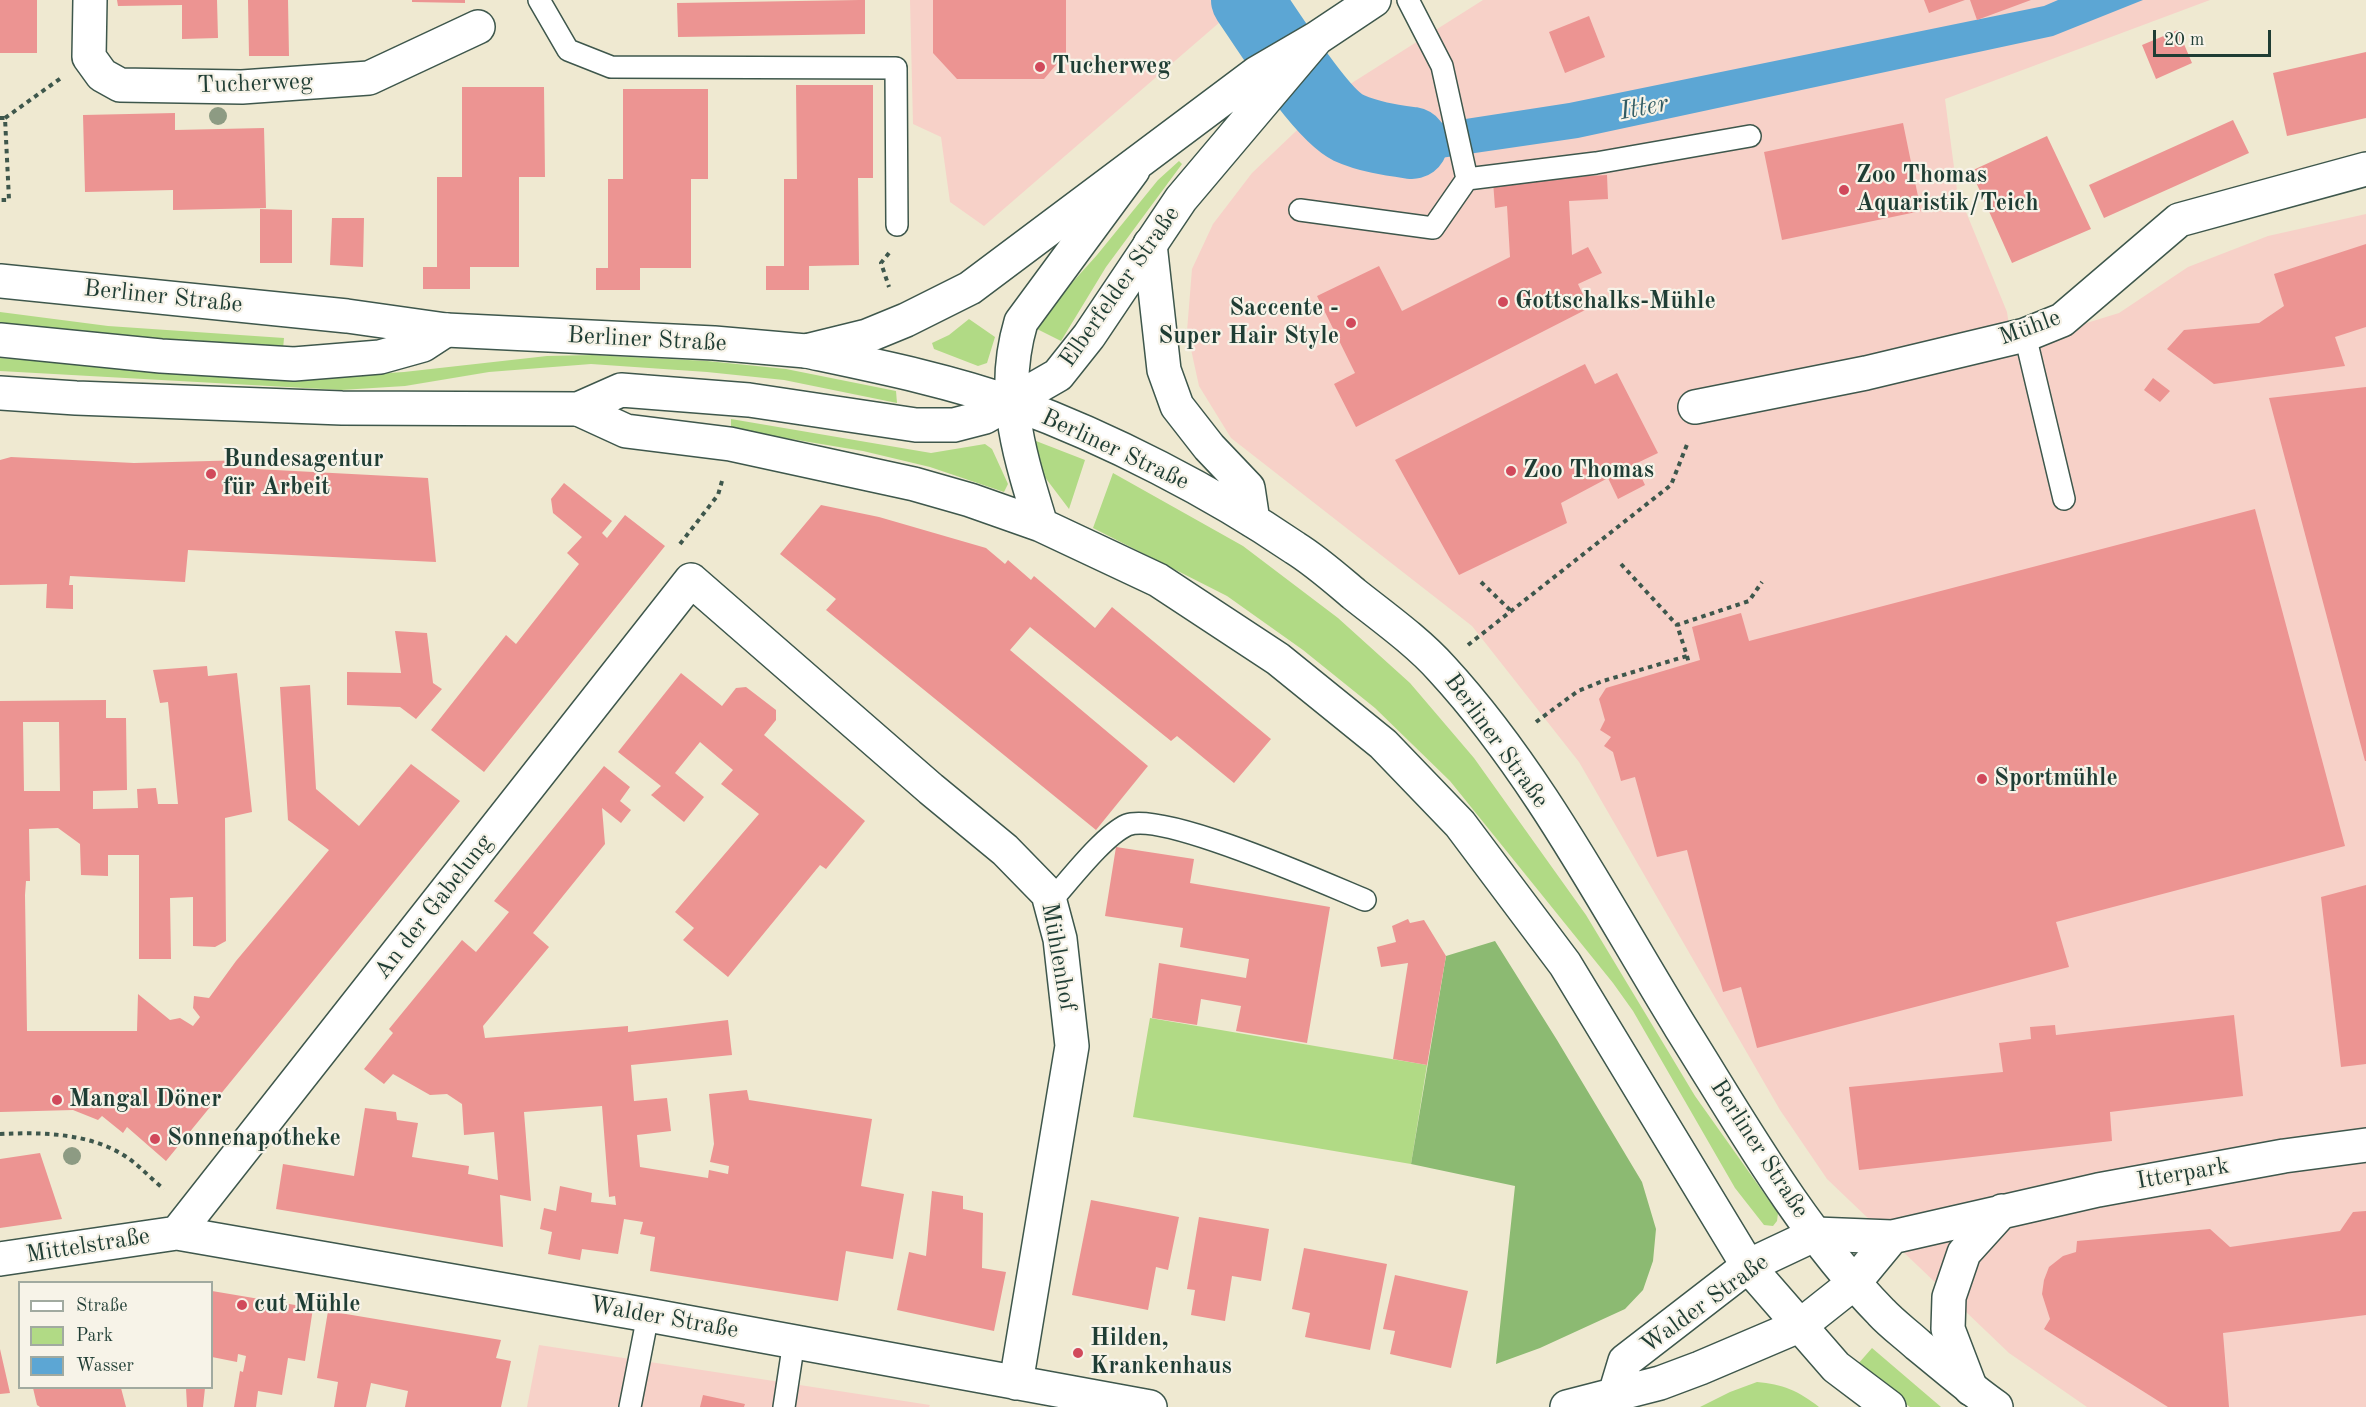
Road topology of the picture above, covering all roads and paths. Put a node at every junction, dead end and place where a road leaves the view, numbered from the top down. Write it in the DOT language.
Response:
graph roads {
  1 [pos="90,0"];
  2 [pos="539,0"];
  3 [pos="1374,0"];
  4 [pos="1408,0"];
  5 [pos="478,27"];
  6 [pos="89,57"];
  7 [pos="1264,83"];
  8 [pos="3,118"];
  9 [pos="1750,136"];
  10 [pos="1139,163"];
  11 [pos="2366,169"];
  12 [pos="1467,179"];
  13 [pos="0,200"];
  14 [pos="1300,210"];
  15 [pos="897,225"];
  16 [pos="1150,244"];
  17 [pos="0,281"];
  18 [pos="892,293"];
  19 [pos="446,330"];
  20 [pos="2025,335"];
  21 [pos="0,340"];
  22 [pos="806,351"];
  23 [pos="0,393"];
  24 [pos="1011,403"];
  25 [pos="1699,406"];
  26 [pos="578,409"];
  27 [pos="722,478"];
  28 [pos="2064,499"];
  29 [pos="1253,521"];
  30 [pos="1041,525"];
  31 [pos="680,543"];
  32 [pos="1621,564"];
  33 [pos="691,580"];
  34 [pos="1481,582"];
  35 [pos="1762,582"];
  36 [pos="1511,611"];
  37 [pos="1677,625"];
  38 [pos="1471,643"];
  39 [pos="1687,656"];
  40 [pos="1689,664"];
  41 [pos="1536,722"];
  42 [pos="1365,900"];
  43 [pos="1050,902"];
  44 [pos="0,1134"];
  45 [pos="2366,1145"];
  46 [pos="168,1199"];
  47 [pos="2002,1211"];
  48 [pos="177,1233"];
  49 [pos="1816,1234"];
  50 [pos="1892,1237"];
  51 [pos="0,1260"];
  52 [pos="1748,1266"];
  53 [pos="1854,1283"];
  54 [pos="648,1315"];
  55 [pos="1801,1325"];
  56 [pos="794,1341"];
  57 [pos="1016,1383"];
  58 [pos="1983,1398"];
  59 [pos="1617,1401"];
  60 [pos="630,1407"];
  61 [pos="784,1407"];
  62 [pos="1150,1407"];
  63 [pos="1567,1407"];
  64 [pos="1889,1407"];
  1 -- 6 [label="main road"];
  2 -- 15 [label="lane"];
  3 -- 7 [label="main road, Elberfelder Straße"];
  4 -- 12 [label="lane"];
  5 -- 6 [label="main road, Tucherweg"];
  6 -- 8 [label="path"];
  7 -- 10 [label="main road, Elberfelder Straße"];
  7 -- 16 [label="main road, Elberfelder Straße"];
  8 -- 13 [label="path"];
  9 -- 12 [label="lane"];
  10 -- 22 [label="main road, Elberfelder Straße"];
  10 -- 24 [label="main road"];
  11 -- 20 [label="main road, Mühle"];
  12 -- 14 [label="lane"];
  15 -- 18 [label="path"];
  16 -- 24 [label="main road, Elberfelder Straße"];
  16 -- 29 [label="main road"];
  17 -- 19 [label="main road, Berliner Straße"];
  19 -- 21 [label="main road"];
  19 -- 22 [label="main road, Berliner Straße"];
  20 -- 25 [label="main road, Mühle"];
  20 -- 28 [label="lane"];
  22 -- 24 [label="main road, Berliner Straße"];
  23 -- 26 [label="main road"];
  24 -- 26 [label="main road, Elberfelder Straße"];
  24 -- 29 [label="main road, Berliner Straße"];
  24 -- 30 [label="main road"];
  25 -- 36 [label="path"];
  26 -- 30 [label="main road"];
  27 -- 31 [label="path"];
  29 -- 49 [label="main road, Berliner Straße"];
  30 -- 52 [label="main road"];
  32 -- 37 [label="path"];
  33 -- 43 [label="main road, Mühlenhof"];
  33 -- 48 [label="main road, An der Gabelung"];
  34 -- 36 [label="path"];
  35 -- 37 [label="path"];
  36 -- 38 [label="path"];
  37 -- 39 [label="path"];
  39 -- 40 [label="path"];
  39 -- 41 [label="path"];
  42 -- 43 [label="lane"];
  43 -- 57 [label="main road, Mühlenhof"];
  44 -- 46 [label="path"];
  45 -- 47 [label="main road, Itterpark"];
  47 -- 50 [label="main road, Itterpark"];
  47 -- 58 [label="main road"];
  48 -- 51 [label="main road, Mittelstraße"];
  48 -- 54 [label="main road, Walder Straße"];
  49 -- 50 [label="main road, Itterpark"];
  49 -- 52 [label="main road, Walder Straße"];
  49 -- 53 [label="main road, Berliner Straße"];
  50 -- 53 [label="main road"];
  52 -- 55 [label="main road"];
  52 -- 59 [label="main road, Walder Straße"];
  53 -- 55 [label="main road, Walder Straße"];
  53 -- 58 [label="main road"];
  54 -- 56 [label="main road, Walder Straße"];
  54 -- 60 [label="lane"];
  55 -- 59 [label="main road, Walder Straße"];
  55 -- 64 [label="main road"];
  56 -- 57 [label="main road, Walder Straße"];
  56 -- 61 [label="lane"];
  57 -- 62 [label="main road, Walder Straße"];
  59 -- 63 [label="main road, Walder Straße"];
}
